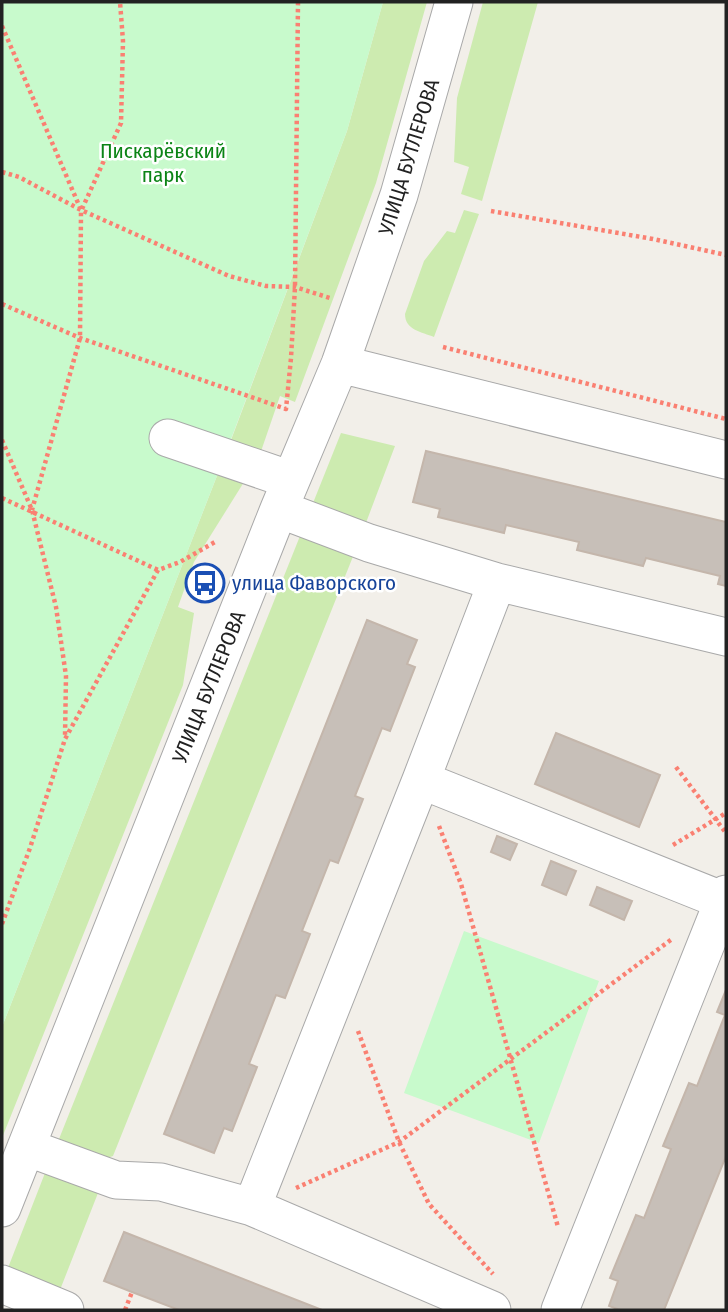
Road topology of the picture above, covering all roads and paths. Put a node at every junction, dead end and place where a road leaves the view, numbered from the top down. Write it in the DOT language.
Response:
graph roads {
  1 [pos="120,2"];
  2 [pos="298,2"];
  3 [pos="454,2"];
  4 [pos="2,26"];
  5 [pos="2,172"];
  6 [pos="82,210"];
  7 [pos="491,211"];
  8 [pos="726,255"];
  9 [pos="295,287"];
  10 [pos="335,299"];
  11 [pos="2,304"];
  12 [pos="80,338"];
  13 [pos="443,347"];
  14 [pos="340,365"];
  15 [pos="726,419"];
  16 [pos="169,438"];
  17 [pos="2,440"];
  18 [pos="726,460"];
  19 [pos="285,495"];
  20 [pos="2,498"];
  21 [pos="32,510"];
  22 [pos="215,542"];
  23 [pos="158,570"];
  24 [pos="497,582"];
  25 [pos="726,637"];
  26 [pos="65,739"];
  27 [pos="676,767"];
  28 [pos="421,780"];
  29 [pos="726,813"];
  30 [pos="716,820"];
  31 [pos="726,832"];
  32 [pos="637,866"];
  33 [pos="725,897"];
  34 [pos="2,925"];
  35 [pos="679,934"];
  36 [pos="340,985"];
  37 [pos="511,1060"];
  38 [pos="399,1142"];
  39 [pos="26,1147"];
  40 [pos="252,1207"];
  41 [pos="2,1208"];
  42 [pos="2,1284"];
  43 [pos="132,1292"];
  44 [pos="566,1294"];
  45 [pos="496,1296"];
  46 [pos="65,1310"];
  47 [pos="125,1310"];
  1 -- 6 [label="path"];
  2 -- 9 [label="path"];
  3 -- 14 [label="street, УЛИЦА БУТЛЕРОВА"];
  4 -- 6 [label="path"];
  5 -- 6 [label="path"];
  6 -- 9 [label="path"];
  6 -- 12 [label="path"];
  7 -- 8 [label="path"];
  9 -- 10 [label="path"];
  9 -- 12 [label="path"];
  11 -- 12 [label="path"];
  12 -- 21 [label="path"];
  13 -- 15 [label="path"];
  14 -- 18 [label="street"];
  14 -- 19 [label="street, УЛИЦА БУТЛЕРОВА"];
  16 -- 19 [label="street"];
  17 -- 21 [label="path"];
  19 -- 24 [label="street"];
  19 -- 39 [label="street, УЛИЦА БУТЛЕРОВА"];
  20 -- 21 [label="path"];
  21 -- 23 [label="path"];
  21 -- 26 [label="path"];
  22 -- 23 [label="path"];
  23 -- 26 [label="path"];
  24 -- 25 [label="street"];
  24 -- 28 [label="street"];
  26 -- 34 [label="path"];
  27 -- 30 [label="path"];
  28 -- 32 [label="street"];
  28 -- 36 [label="street"];
  28 -- 37 [label="path"];
  29 -- 30 [label="path"];
  30 -- 31 [label="path"];
  30 -- 32 [label="path"];
  32 -- 33 [label="street"];
  33 -- 44 [label="street"];
  35 -- 37 [label="path"];
  36 -- 38 [label="path"];
  36 -- 40 [label="street"];
  37 -- 38 [label="path"];
  37 -- 44 [label="path"];
  38 -- 40 [label="path"];
  38 -- 45 [label="path"];
  39 -- 40 [label="street"];
  39 -- 41 [label="street, УЛИЦА БУТЛЕРОВА"];
  40 -- 45 [label="street"];
  42 -- 46 [label="street"];
  43 -- 47 [label="path"];
}
